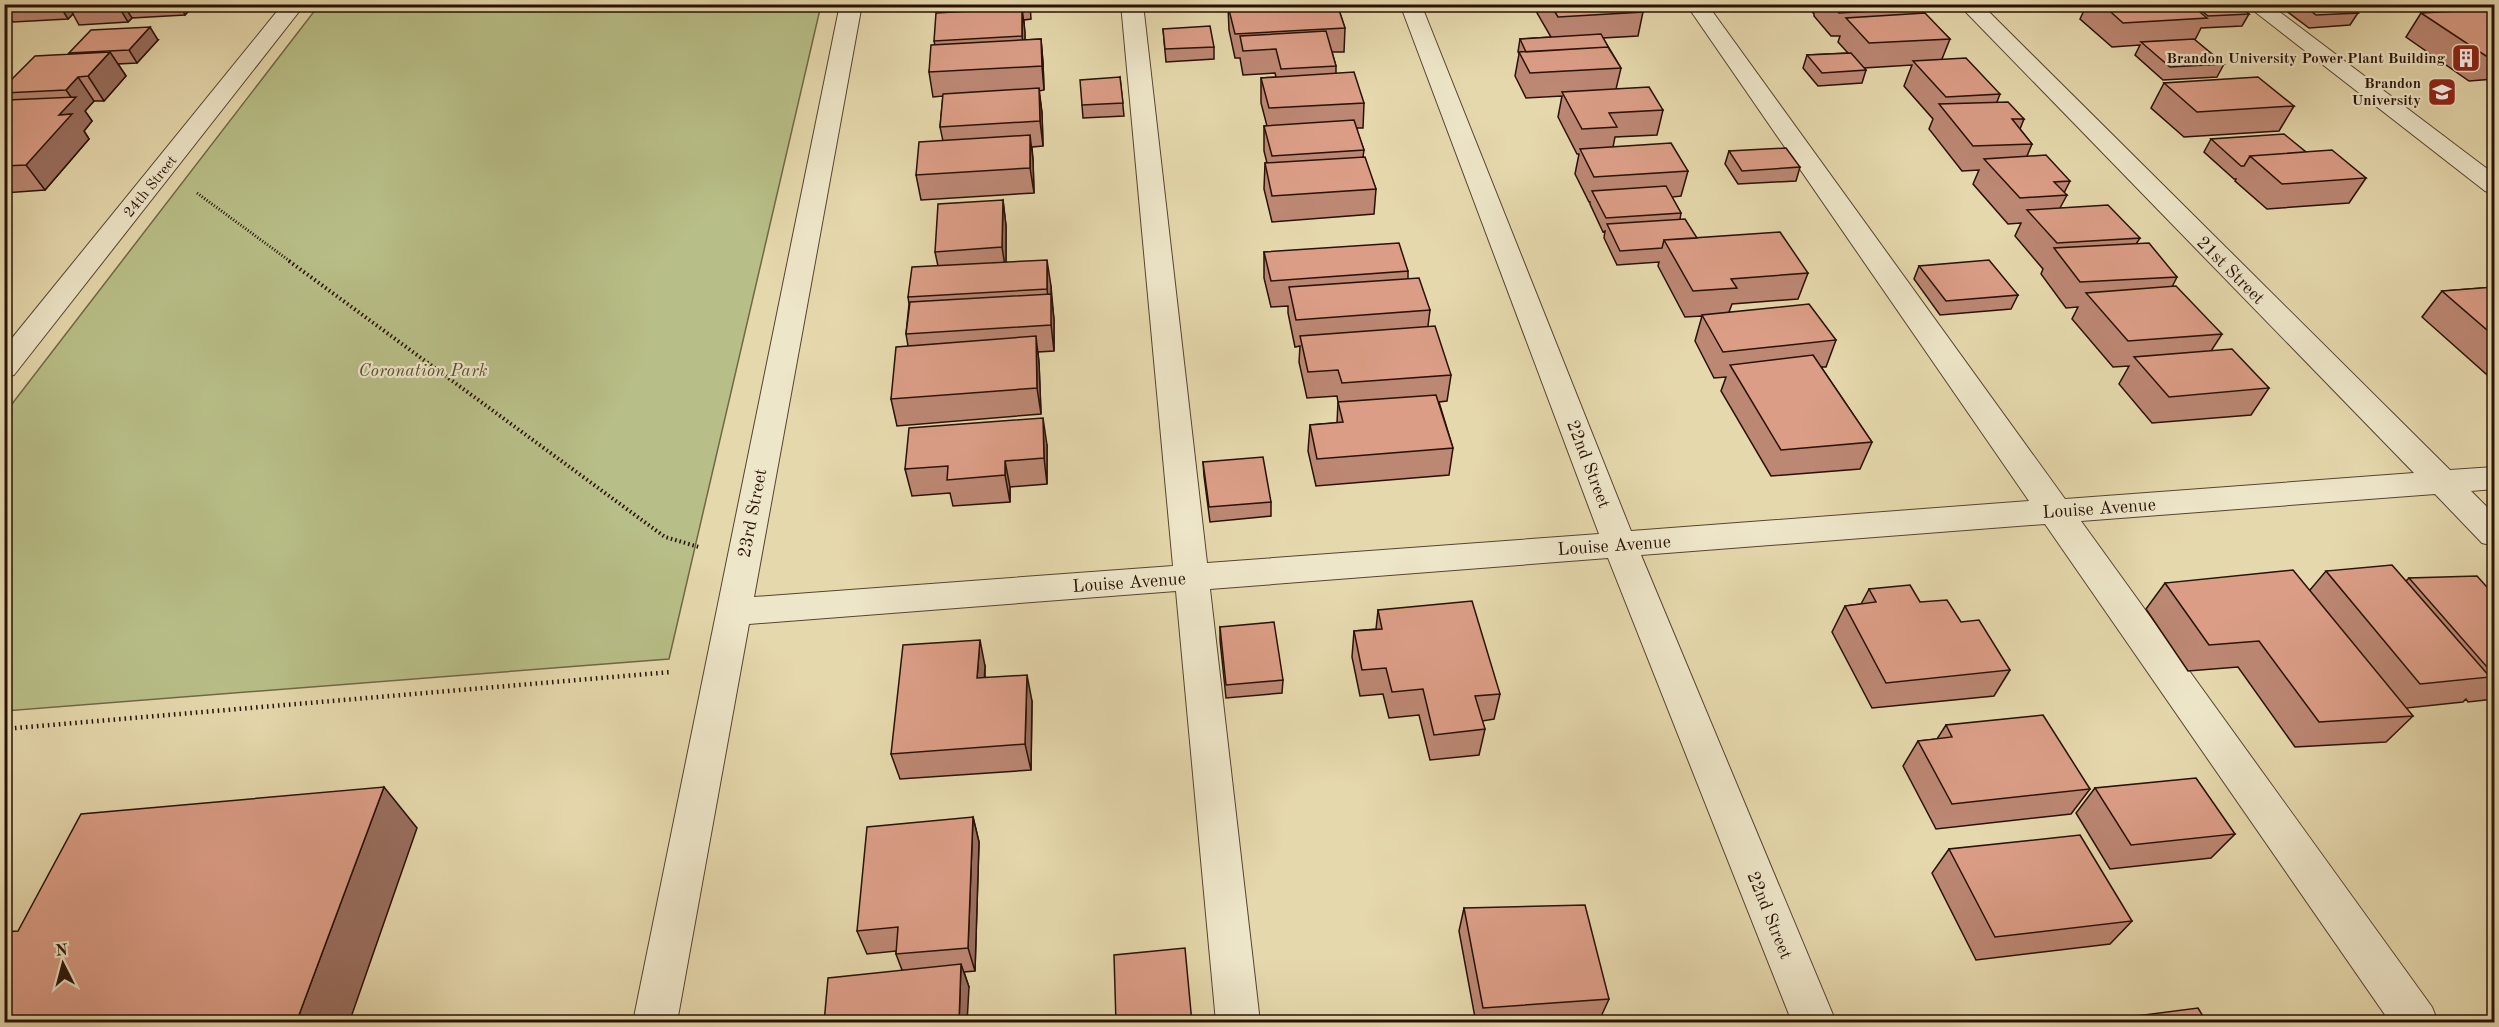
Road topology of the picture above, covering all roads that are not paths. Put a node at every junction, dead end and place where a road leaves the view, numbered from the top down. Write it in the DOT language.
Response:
graph roads {
  1 [pos="295,4"];
  2 [pos="851,4"];
  3 [pos="1132,4"];
  4 [pos="1410,4"];
  5 [pos="1696,4"];
  6 [pos="1968,4"];
  7 [pos="2255,4"];
  8 [pos="2494,186"];
  9 [pos="4,368"];
  10 [pos="2494,478"];
  11 [pos="2441,482"];
  12 [pos="2055,511"];
  13 [pos="2494,534"];
  14 [pos="1620,545"];
  15 [pos="1193,577"];
  16 [pos="734,612"];
  17 [pos="655,1023"];
  18 [pos="1238,1023"];
  19 [pos="1814,1023"];
  20 [pos="2416,1023"];
  1 -- 9 [label="street, 24th Street"];
  2 -- 16 [label="street, 23rd Street"];
  3 -- 15 [label="street"];
  4 -- 14 [label="street, 22nd Street"];
  5 -- 12 [label="street"];
  6 -- 11 [label="street, 21st Street"];
  7 -- 8 [label="street"];
  10 -- 11 [label="street, Louise Avenue"];
  11 -- 12 [label="street, Louise Avenue"];
  11 -- 13 [label="street, 21st Street"];
  12 -- 14 [label="street, Louise Avenue"];
  12 -- 20 [label="street"];
  14 -- 15 [label="street, Louise Avenue"];
  14 -- 19 [label="street, 22nd Street"];
  15 -- 16 [label="street, Louise Avenue"];
  15 -- 18 [label="street"];
  16 -- 17 [label="street, 23rd Street"];
}
